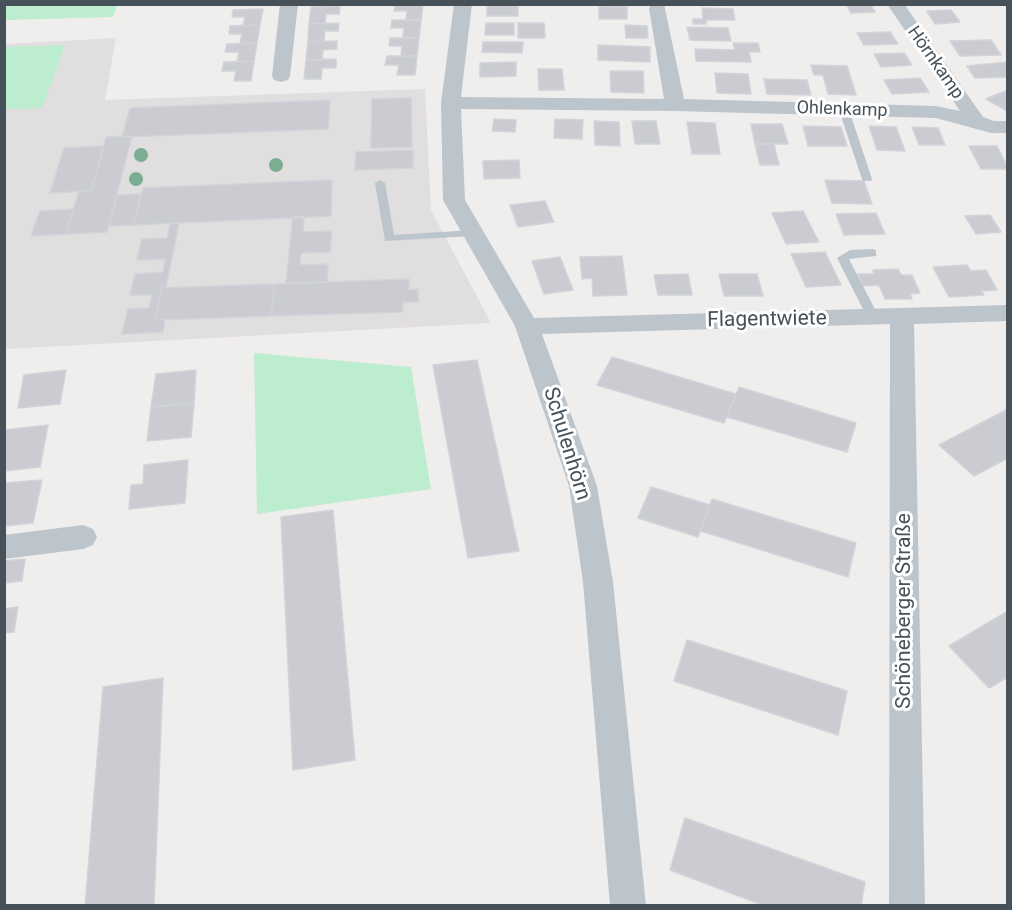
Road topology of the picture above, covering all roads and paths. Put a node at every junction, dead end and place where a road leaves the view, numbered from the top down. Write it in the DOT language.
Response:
graph roads {
  1 [pos="289,4"];
  2 [pos="463,4"];
  3 [pos="895,4"];
  4 [pos="658,8"];
  5 [pos="281,76"];
  6 [pos="451,103"];
  7 [pos="675,105"];
  8 [pos="844,110"];
  9 [pos="976,121"];
  10 [pos="1008,128"];
  11 [pos="867,179"];
  12 [pos="380,183"];
  13 [pos="473,233"];
  14 [pos="872,253"];
  15 [pos="1008,313"];
  16 [pos="888,317"];
  17 [pos="527,326"];
  18 [pos="83,537"];
  19 [pos="4,547"];
  20 [pos="628,906"];
  21 [pos="907,906"];
  1 -- 5 [label="street"];
  2 -- 6 [label="street, Schulenhörn"];
  3 -- 9 [label="street, Hörnkamp"];
  4 -- 7 [label="street"];
  6 -- 7 [label="street, Ohlenkamp"];
  6 -- 13 [label="street, Schulenhörn"];
  7 -- 8 [label="street, Ohlenkamp"];
  8 -- 9 [label="street, Ohlenkamp"];
  8 -- 11 [label="lane"];
  9 -- 10 [label="street, Ohlenkamp"];
  12 -- 13 [label="lane"];
  13 -- 17 [label="street, Schulenhörn"];
  14 -- 16 [label="lane"];
  15 -- 16 [label="street, Flagentwiete"];
  16 -- 17 [label="street, Flagentwiete"];
  16 -- 21 [label="street, Schöneberger Straße"];
  17 -- 20 [label="street, Schulenhörn"];
  18 -- 19 [label="street"];
}
